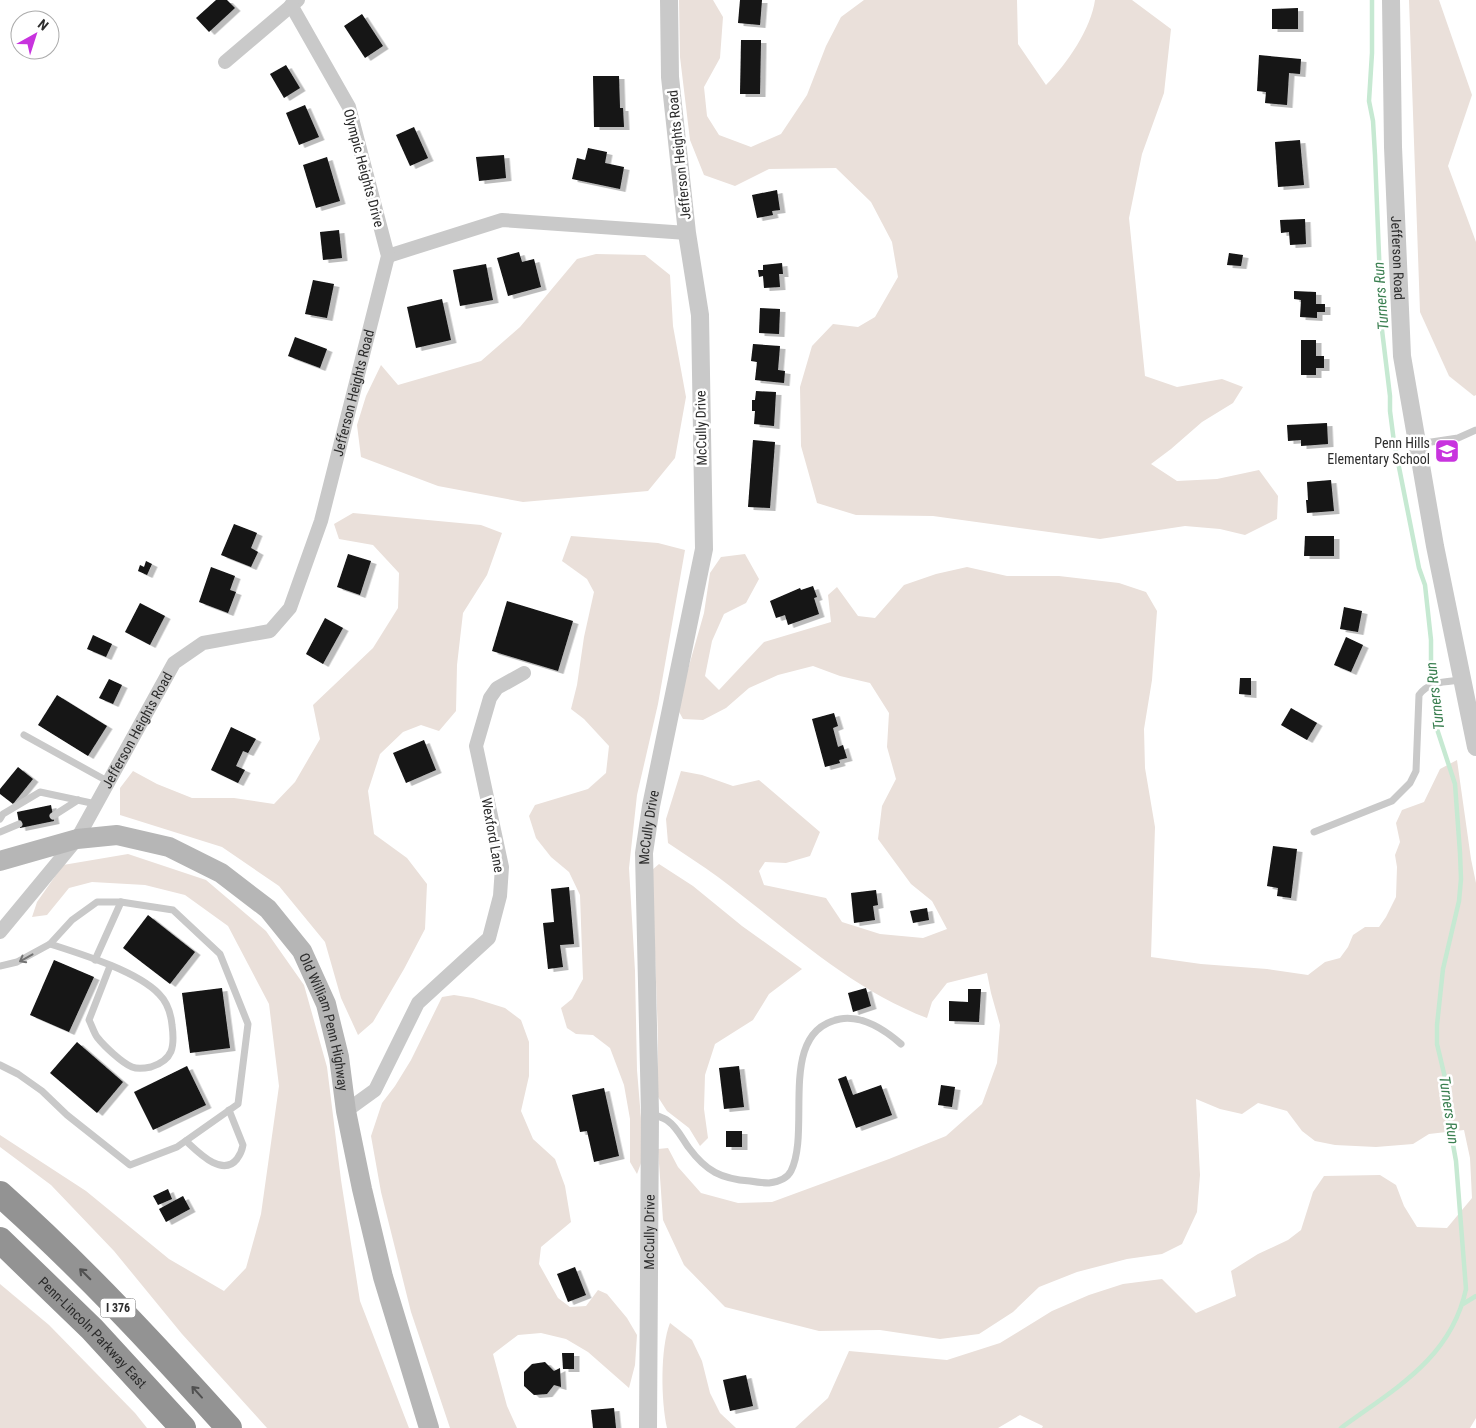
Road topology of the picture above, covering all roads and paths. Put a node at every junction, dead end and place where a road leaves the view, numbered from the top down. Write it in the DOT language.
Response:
graph roads {
  1 [pos="669,0"];
  2 [pos="1391,0"];
  3 [pos="295,2"];
  4 [pos="225,62"];
  5 [pos="687,234"];
  6 [pos="388,256"];
  7 [pos="1476,430"];
  8 [pos="1418,444"];
  9 [pos="524,673"];
  10 [pos="1462,680"];
  11 [pos="24,734"];
  12 [pos="1476,747"];
  13 [pos="108,782"];
  14 [pos="78,800"];
  15 [pos="96,804"];
  16 [pos="53,816"];
  17 [pos="0,819"];
  18 [pos="19,824"];
  19 [pos="0,832"];
  20 [pos="1314,832"];
  21 [pos="77,839"];
  22 [pos="0,861"];
  23 [pos="121,902"];
  24 [pos="0,932"];
  25 [pos="50,944"];
  26 [pos="94,960"];
  27 [pos="0,966"];
  28 [pos="110,966"];
  29 [pos="901,1044"];
  30 [pos="0,1065"];
  31 [pos="229,1110"];
  32 [pos="346,1111"];
  33 [pos="650,1113"];
  34 [pos="186,1141"];
  35 [pos="0,1194"];
  36 [pos="0,1240"];
  37 [pos="183,1428"];
  38 [pos="230,1428"];
  39 [pos="429,1428"];
  40 [pos="648,1428"];
  1 -- 5 [label="street, Jefferson Heights Road"];
  2 -- 8 [label="street, Jefferson Road"];
  3 -- 4 [label="street"];
  3 -- 6 [label="street, Olympic Heights Drive"];
  5 -- 6 [label="street, Jefferson Heights Road"];
  5 -- 33 [label="street, McCully Drive"];
  6 -- 13 [label="street, Jefferson Heights Road"];
  7 -- 8 [label="lane"];
  8 -- 10 [label="street, Jefferson Road"];
  9 -- 32 [label="street, Wexford Lane"];
  10 -- 12 [label="street, Jefferson Road"];
  10 -- 20 [label="lane"];
  11 -- 13 [label="lane"];
  13 -- 15 [label="street, Jefferson Heights Road"];
  14 -- 15 [label="lane"];
  14 -- 16 [label="lane"];
  14 -- 17 [label="lane"];
  15 -- 21 [label="street, Jefferson Heights Road"];
  18 -- 19 [label="lane"];
  21 -- 22 [label="main road, Old William Penn Highway"];
  21 -- 24 [label="street, Jefferson Heights Road"];
  21 -- 32 [label="main road, Old William Penn Highway"];
  23 -- 25 [label="lane"];
  23 -- 26 [label="lane"];
  23 -- 31 [label="lane"];
  25 -- 26 [label="lane"];
  25 -- 27 [label="lane, one-way"];
  26 -- 28 [label="lane"];
  28 -- 28 [label="lane"];
  29 -- 33 [label="lane"];
  30 -- 34 [label="lane"];
  31 -- 34 [label="lane"];
  31 -- 34 [label="lane"];
  32 -- 39 [label="main road, Old William Penn Highway"];
  33 -- 40 [label="street, McCully Drive"];
  38 -- 35 [label="highway, I 376, one-way"];
  36 -- 37 [label="highway, Penn-Lincoln Parkway East / I 376"];
}
